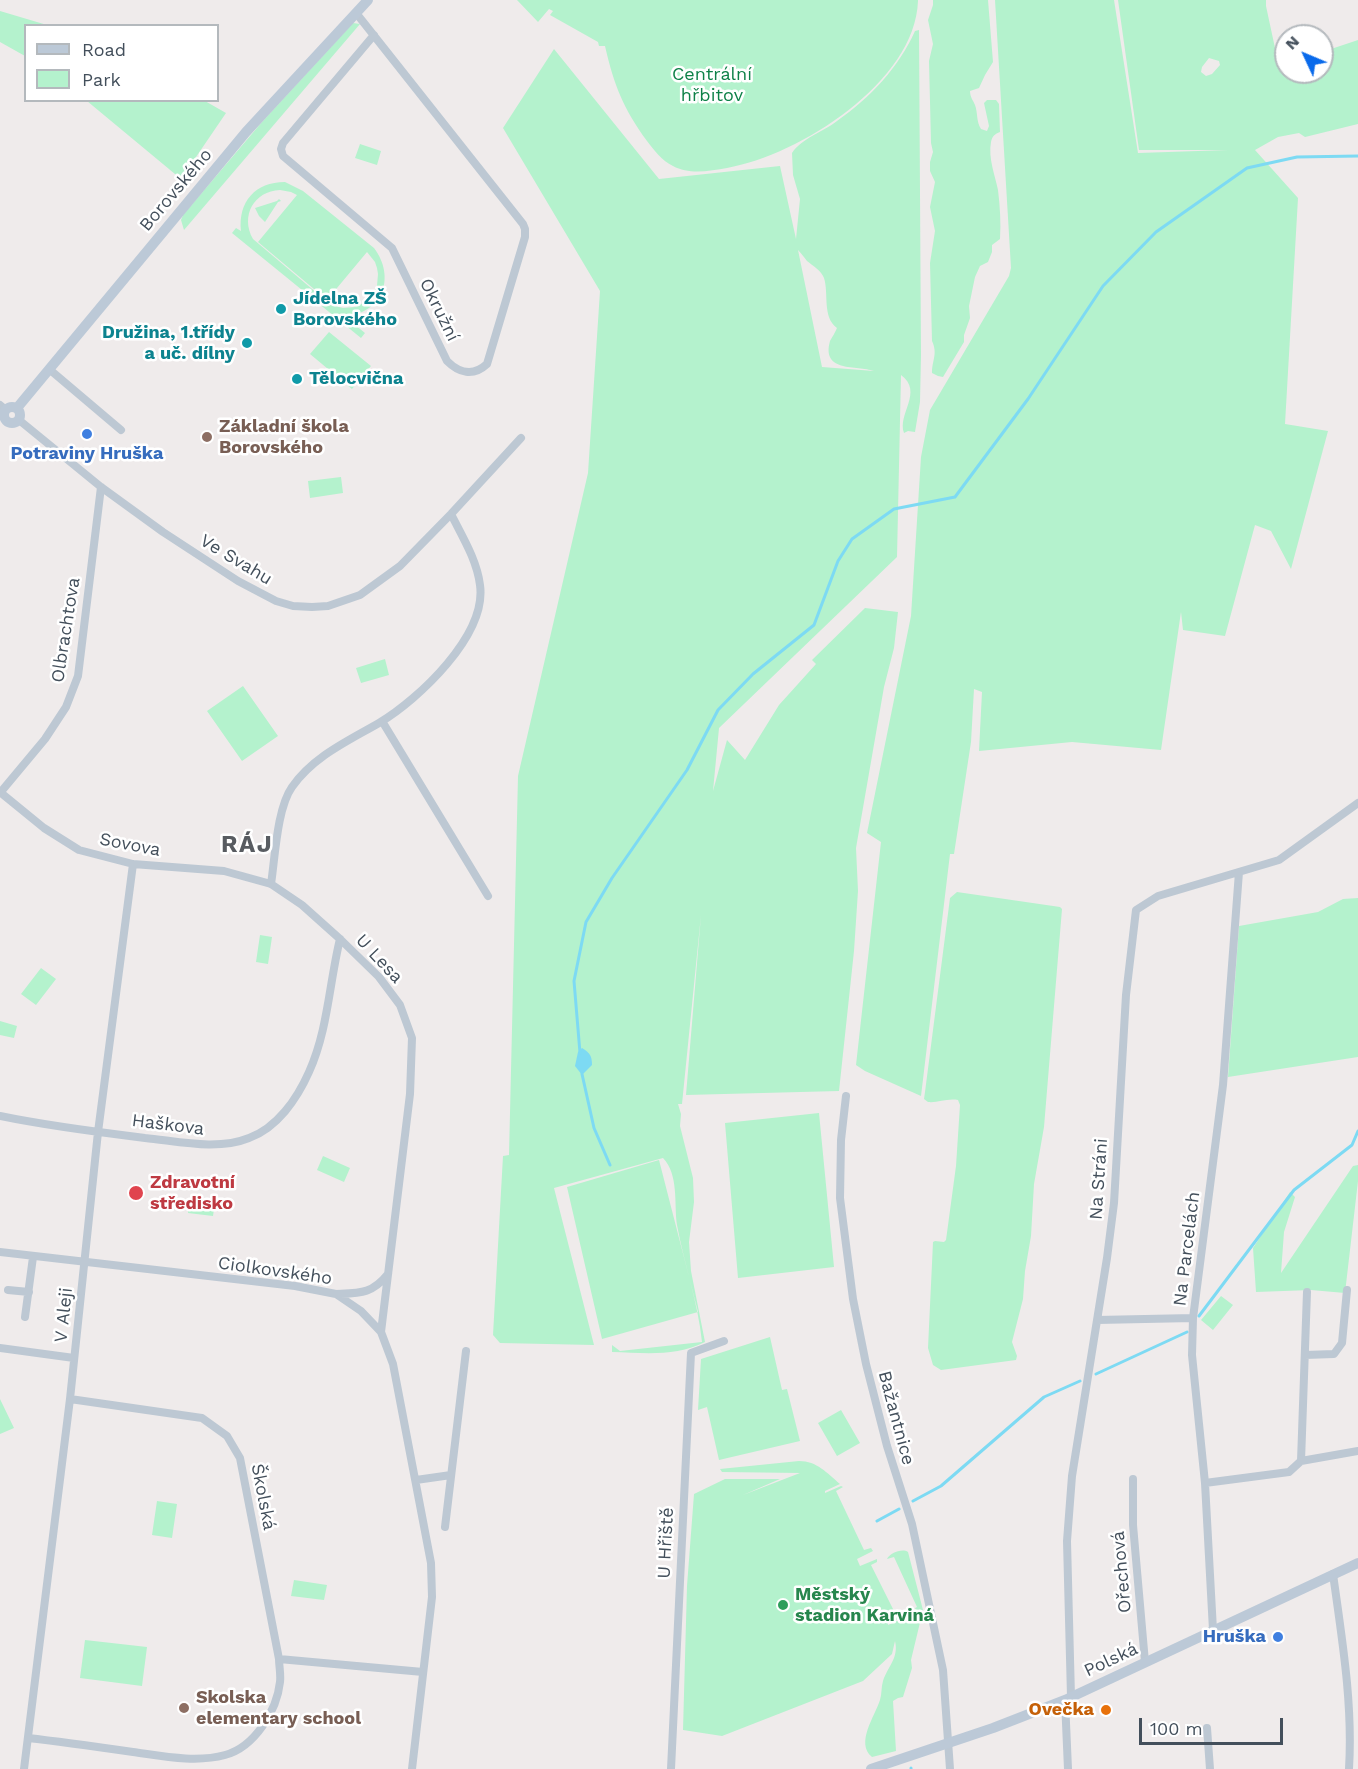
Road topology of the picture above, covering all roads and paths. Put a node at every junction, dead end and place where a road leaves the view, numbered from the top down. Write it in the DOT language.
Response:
graph roads {
  1 [pos="368,0"];
  2 [pos="356,13"];
  3 [pos="374,35"];
  4 [pos="49,369"];
  5 [pos="6,415"];
  6 [pos="20,420"];
  7 [pos="121,430"];
  8 [pos="521,438"];
  9 [pos="101,487"];
  10 [pos="451,514"];
  11 [pos="382,721"];
  12 [pos="0,792"];
  13 [pos="1358,803"];
  14 [pos="133,864"];
  15 [pos="1239,872"];
  16 [pos="271,884"];
  17 [pos="488,896"];
  18 [pos="340,939"];
  19 [pos="846,1096"];
  20 [pos="0,1116"];
  21 [pos="98,1132"];
  22 [pos="0,1252"];
  23 [pos="33,1257"];
  24 [pos="84,1262"];
  25 [pos="389,1272"];
  26 [pos="8,1290"];
  27 [pos="1347,1290"];
  28 [pos="28,1292"];
  29 [pos="1307,1292"];
  30 [pos="336,1294"];
  31 [pos="25,1317"];
  32 [pos="1193,1318"];
  33 [pos="1097,1320"];
  34 [pos="381,1332"];
  35 [pos="724,1341"];
  36 [pos="0,1348"];
  37 [pos="466,1351"];
  38 [pos="1305,1355"];
  39 [pos="74,1358"];
  40 [pos="70,1399"];
  41 [pos="1358,1451"];
  42 [pos="1301,1461"];
  43 [pos="451,1475"];
  44 [pos="1133,1479"];
  45 [pos="416,1480"];
  46 [pos="1205,1483"];
  47 [pos="445,1527"];
  48 [pos="1358,1563"];
  49 [pos="1333,1574"];
  50 [pos="1213,1630"];
  51 [pos="279,1659"];
  52 [pos="1144,1662"];
  53 [pos="423,1672"];
  54 [pos="1068,1698"];
  55 [pos="1207,1728"];
  56 [pos="28,1738"];
  57 [pos="948,1744"];
  58 [pos="24,1769"];
  59 [pos="412,1769"];
  60 [pos="670,1769"];
  61 [pos="871,1769"];
  62 [pos="950,1769"];
  63 [pos="1068,1769"];
  64 [pos="1210,1769"];
  65 [pos="1349,1769"];
  1 -- 2 [label="main road, Borovského"];
  2 -- 3 [label="street, Okružní"];
  2 -- 4 [label="main road, Borovského"];
  3 -- 3 [label="street, Okružní"];
  4 -- 5 [label="main road, Borovského"];
  4 -- 7 [label="street"];
  5 -- 6 [label="main road"];
  6 -- 9 [label="street, Ve Svahu"];
  8 -- 10 [label="street, Ve Svahu"];
  9 -- 10 [label="street, Ve Svahu"];
  9 -- 12 [label="street, Olbrachtova"];
  10 -- 11 [label="street"];
  11 -- 16 [label="street"];
  11 -- 17 [label="street"];
  12 -- 14 [label="street, Sovova"];
  13 -- 15 [label="street, Na Stráni"];
  14 -- 16 [label="street, Sovova"];
  14 -- 21 [label="street, V Aleji"];
  15 -- 32 [label="street, Na Parcelách"];
  15 -- 33 [label="street, Na Stráni"];
  16 -- 18 [label="street, U Lesa"];
  18 -- 21 [label="street, Haškova"];
  18 -- 25 [label="street, U Lesa"];
  19 -- 57 [label="street, Bažantnice"];
  20 -- 21 [label="street, Haškova"];
  21 -- 24 [label="street, V Aleji"];
  22 -- 23 [label="street, Ciolkovského"];
  23 -- 24 [label="street, Ciolkovského"];
  23 -- 28 [label="street"];
  24 -- 30 [label="street, Ciolkovského"];
  24 -- 39 [label="street, V Aleji"];
  25 -- 30 [label="street"];
  25 -- 34 [label="street, U Lesa"];
  26 -- 28 [label="street"];
  27 -- 38 [label="street"];
  28 -- 31 [label="street"];
  29 -- 38 [label="street"];
  30 -- 34 [label="street, Ciolkovského"];
  32 -- 33 [label="street"];
  32 -- 46 [label="street, Na Parcelách"];
  33 -- 54 [label="street, Na Stráni"];
  34 -- 45 [label="street, Ciolkovského"];
  35 -- 60 [label="street, U Hřiště"];
  36 -- 39 [label="street"];
  37 -- 43 [label="street"];
  38 -- 42 [label="street"];
  39 -- 40 [label="street, V Aleji"];
  40 -- 51 [label="street, Školská"];
  40 -- 56 [label="street, V Aleji"];
  41 -- 42 [label="street"];
  42 -- 46 [label="street"];
  43 -- 45 [label="street"];
  43 -- 47 [label="street"];
  44 -- 52 [label="street, Ořechová"];
  45 -- 53 [label="street, Ciolkovského"];
  46 -- 50 [label="street, Na Parcelách"];
  48 -- 49 [label="main road, Polská"];
  49 -- 50 [label="main road, Polská"];
  49 -- 65 [label="street"];
  50 -- 52 [label="main road, Polská"];
  51 -- 53 [label="street"];
  51 -- 56 [label="street, Školská"];
  52 -- 54 [label="main road, Polská"];
  53 -- 59 [label="street, Ciolkovského"];
  54 -- 57 [label="main road, Polská"];
  54 -- 63 [label="street, Na Stráni"];
  55 -- 64 [label="street"];
  56 -- 58 [label="street, V Aleji"];
  57 -- 61 [label="main road, Polská"];
  57 -- 62 [label="street, Bažantnice"];
}
